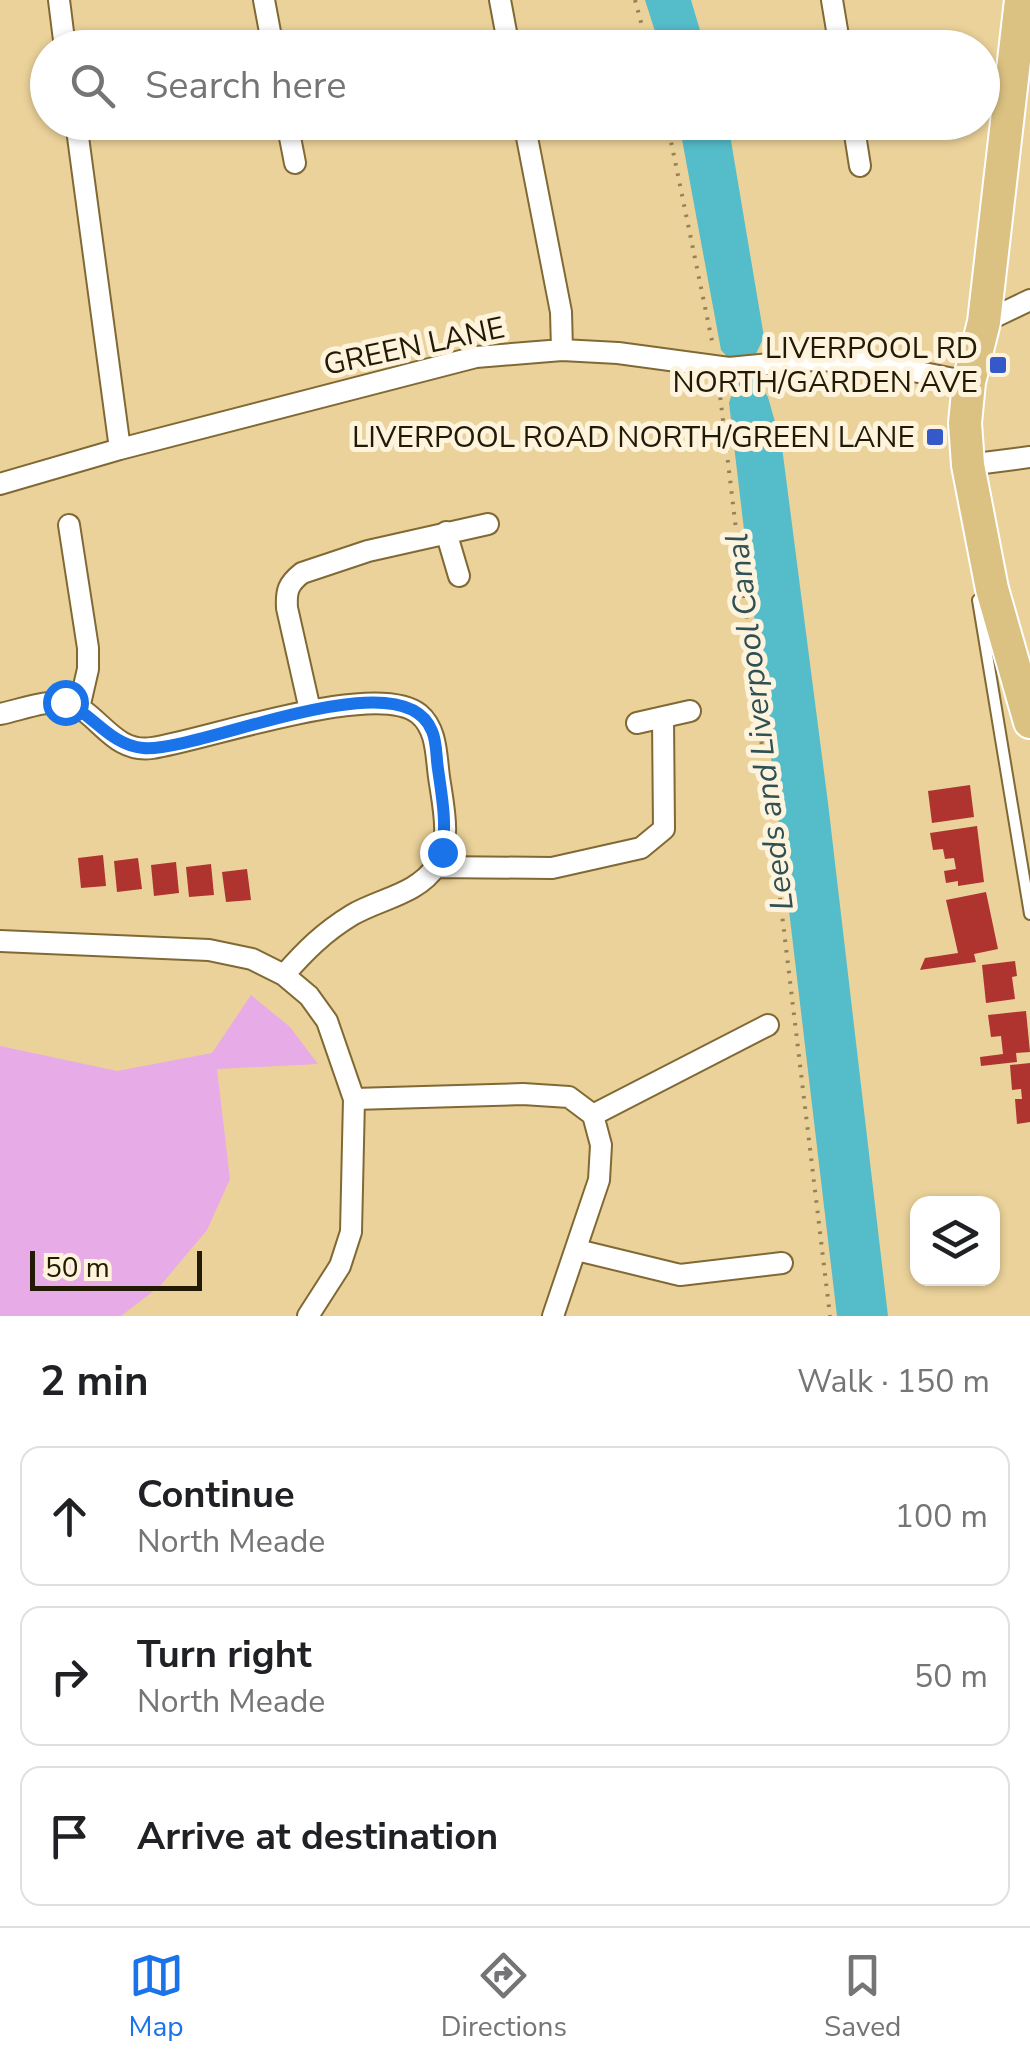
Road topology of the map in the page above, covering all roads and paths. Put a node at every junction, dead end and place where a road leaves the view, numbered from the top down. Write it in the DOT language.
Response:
graph roads {
  1 [pos="59,0"];
  2 [pos="264,0"];
  3 [pos="500,0"];
  4 [pos="635,0"];
  5 [pos="832,0"];
  6 [pos="1021,0"];
  7 [pos="63,30"];
  8 [pos="270,30"];
  9 [pos="506,30"];
  10 [pos="643,30"];
  11 [pos="837,30"];
  12 [pos="78,140"];
  13 [pos="290,140"];
  14 [pos="528,140"];
  15 [pos="671,140"];
  16 [pos="856,140"];
  17 [pos="294,163"];
  18 [pos="860,166"];
  19 [pos="1030,300"];
  20 [pos="984,322"];
  21 [pos="713,347"];
  22 [pos="562,350"];
  23 [pos="724,370"];
  24 [pos="969,382"];
  25 [pos="120,448"];
  26 [pos="1030,456"];
  27 [pos="968,466"];
  28 [pos="0,484"];
  29 [pos="488,524"];
  30 [pos="69,525"];
  31 [pos="446,532"];
  32 [pos="460,576"];
  33 [pos="992,589"];
  34 [pos="79,708"];
  35 [pos="310,710"];
  36 [pos="690,712"];
  37 [pos="0,714"];
  38 [pos="663,718"];
  39 [pos="1030,722"];
  40 [pos="637,723"];
  41 [pos="435,868"];
  42 [pos="1030,914"];
  43 [pos="0,941"];
  44 [pos="284,975"];
  45 [pos="768,1025"];
  46 [pos="354,1099"];
  47 [pos="593,1115"];
  48 [pos="577,1250"];
  49 [pos="782,1263"];
  50 [pos="308,1316"];
  51 [pos="553,1316"];
  52 [pos="830,1316"];
  1 -- 7 [label="street"];
  2 -- 8 [label="street"];
  3 -- 9 [label="street"];
  4 -- 10 [label="path"];
  5 -- 11 [label="street"];
  6 -- 20 [label="main road"];
  12 -- 25 [label="street"];
  13 -- 17 [label="street"];
  14 -- 22 [label="street"];
  15 -- 21 [label="path"];
  16 -- 18 [label="street"];
  19 -- 20 [label="street"];
  20 -- 24 [label="main road"];
  22 -- 23 [label="street, GREEN LANE"];
  22 -- 25 [label="street, GREEN LANE"];
  23 -- 24 [label="street, GREEN LANE"];
  23 -- 52 [label="path"];
  24 -- 27 [label="main road"];
  25 -- 28 [label="street, GREEN LANE"];
  26 -- 27 [label="street"];
  27 -- 33 [label="main road"];
  29 -- 31 [label="street"];
  30 -- 34 [label="street"];
  31 -- 32 [label="street"];
  31 -- 35 [label="street"];
  33 -- 39 [label="main road"];
  33 -- 42 [label="lane"];
  34 -- 35 [label="street"];
  34 -- 37 [label="street"];
  35 -- 41 [label="street"];
  36 -- 38 [label="street"];
  38 -- 40 [label="street"];
  38 -- 41 [label="street"];
  41 -- 44 [label="street"];
  43 -- 44 [label="street"];
  44 -- 46 [label="street"];
  45 -- 47 [label="street"];
  46 -- 47 [label="street"];
  46 -- 50 [label="street"];
  47 -- 48 [label="street"];
  48 -- 49 [label="street"];
  48 -- 51 [label="street"];
}
